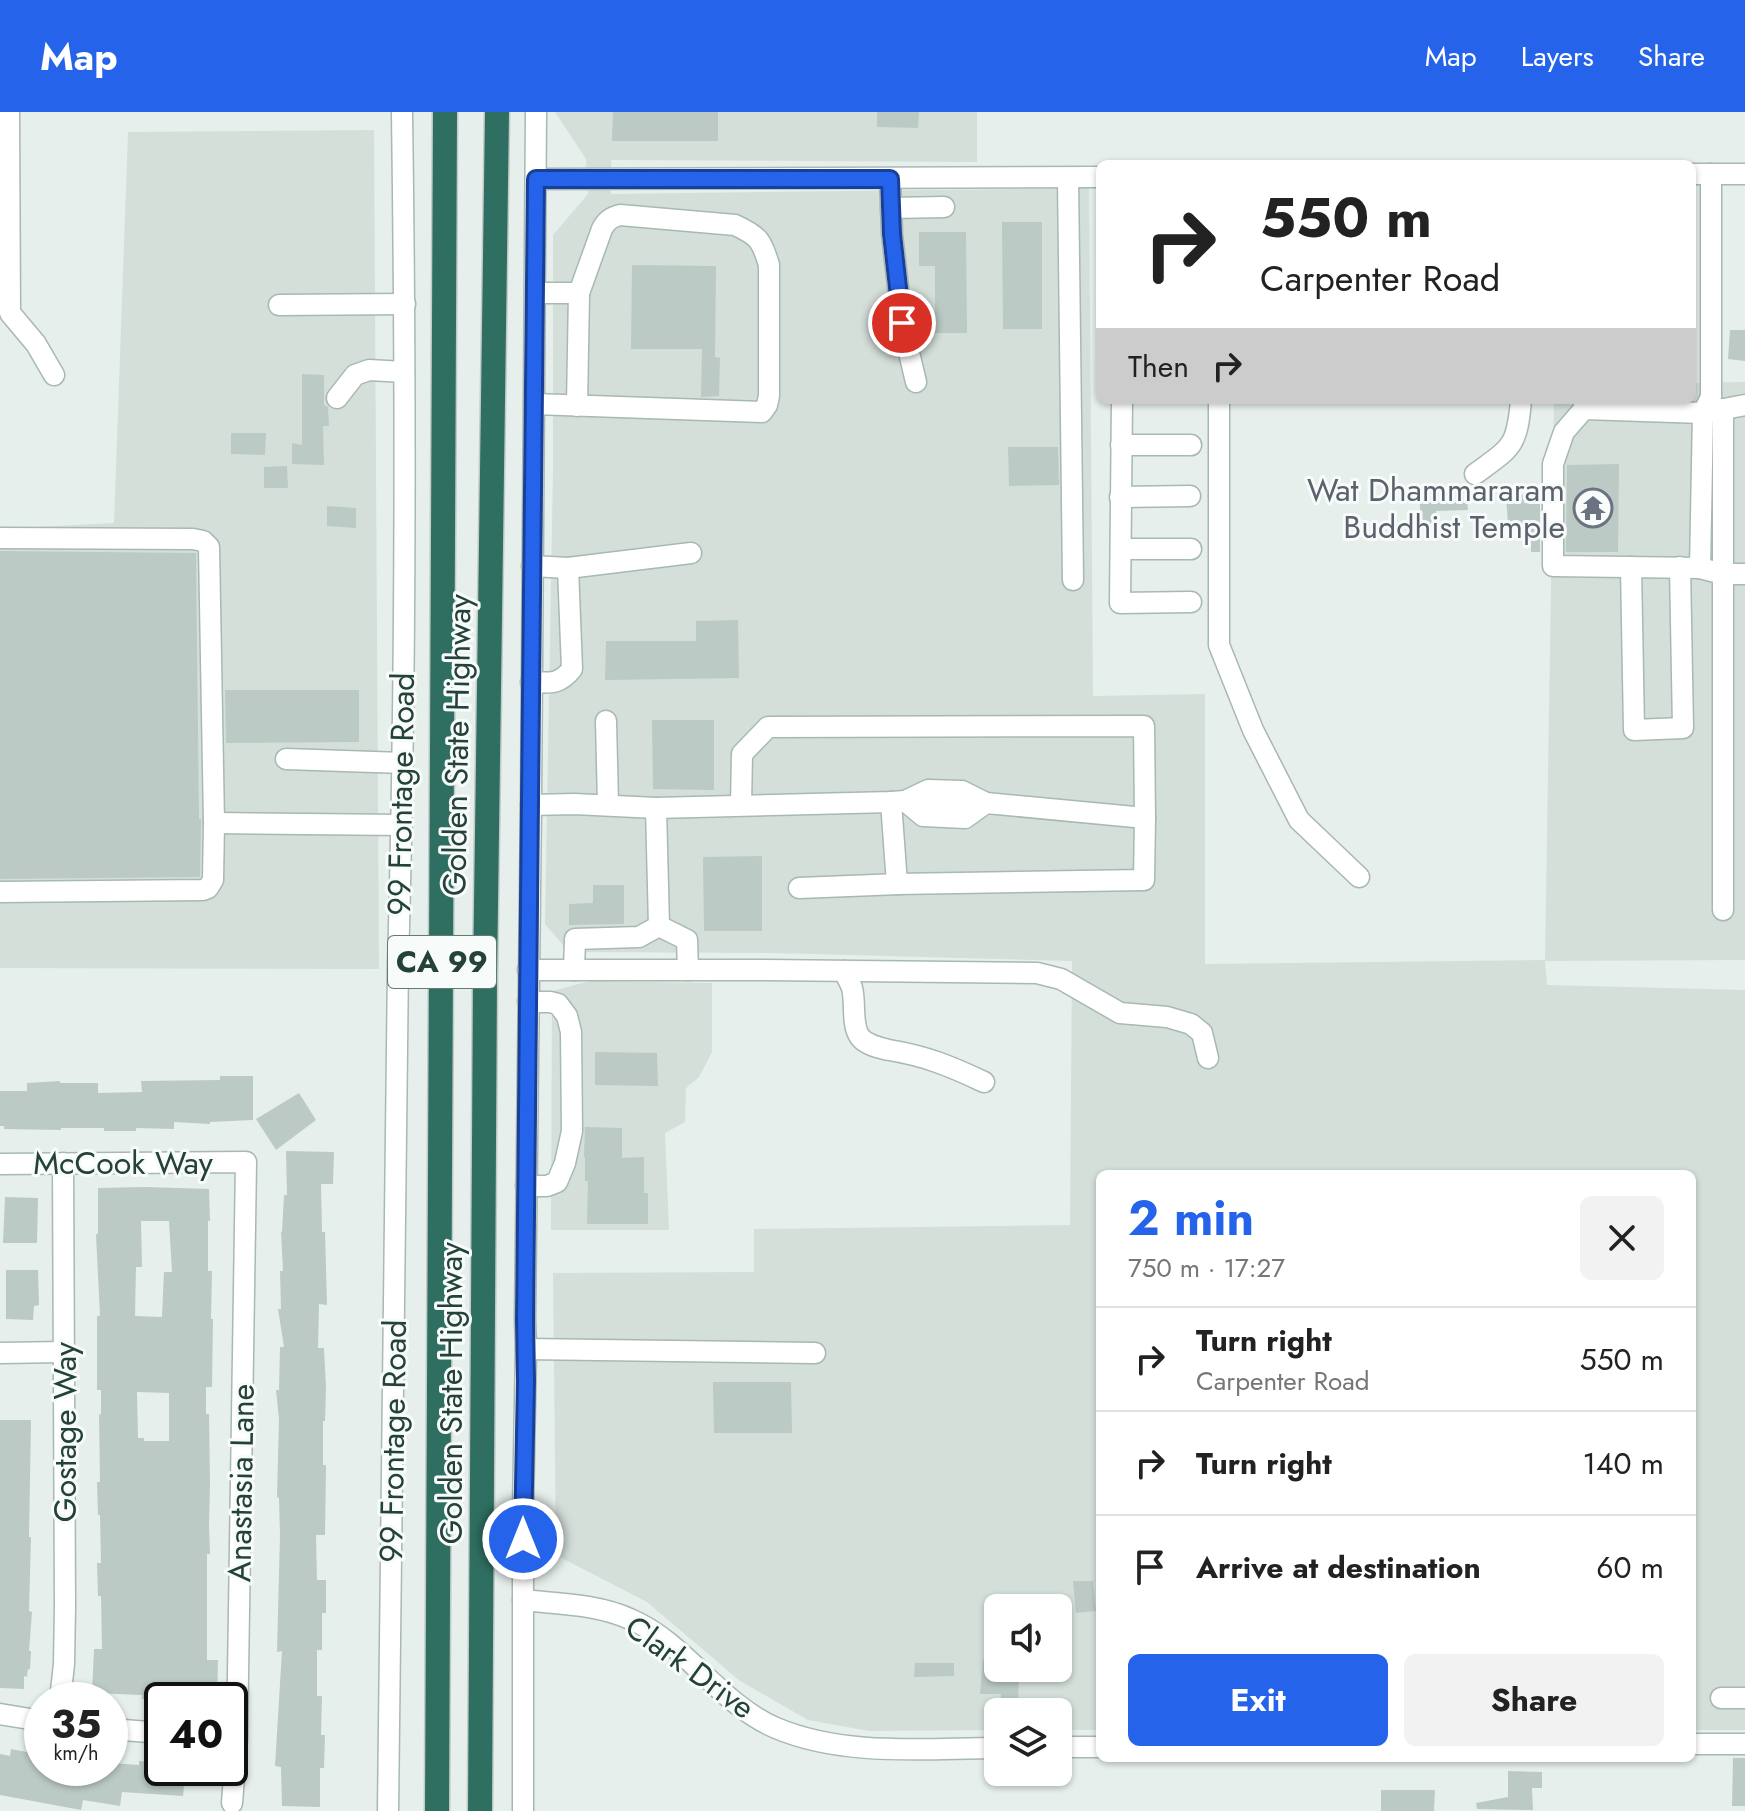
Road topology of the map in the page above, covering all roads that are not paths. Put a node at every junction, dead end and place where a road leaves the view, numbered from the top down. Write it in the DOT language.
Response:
graph roads {
  1 [pos="9,112"];
  2 [pos="402,112"];
  3 [pos="445,112"];
  4 [pos="497,112"];
  5 [pos="536,112"];
  6 [pos="1701,174"];
  7 [pos="1745,174"];
  8 [pos="1096,177"];
  9 [pos="1068,178"];
  10 [pos="536,179"];
  11 [pos="890,179"];
  12 [pos="944,207"];
  13 [pos="891,208"];
  14 [pos="535,293"];
  15 [pos="579,293"];
  16 [pos="405,304"];
  17 [pos="279,305"];
  18 [pos="404,372"];
  19 [pos="54,375"];
  20 [pos="916,382"];
  21 [pos="337,398"];
  22 [pos="534,404"];
  23 [pos="1122,404"];
  24 [pos="1219,404"];
  25 [pos="1521,404"];
  26 [pos="1584,404"];
  27 [pos="1745,405"];
  28 [pos="577,406"];
  29 [pos="1713,411"];
  30 [pos="1121,445"];
  31 [pos="1191,445"];
  32 [pos="1475,474"];
  33 [pos="1190,496"];
  34 [pos="1120,497"];
  35 [pos="0,538"];
  36 [pos="1121,549"];
  37 [pos="1191,549"];
  38 [pos="691,553"];
  39 [pos="532,566"];
  40 [pos="1631,567"];
  41 [pos="568,568"];
  42 [pos="1690,568"];
  43 [pos="1723,574"];
  44 [pos="1745,574"];
  45 [pos="1073,580"];
  46 [pos="1191,602"];
  47 [pos="531,682"];
  48 [pos="606,721"];
  49 [pos="286,759"];
  50 [pos="403,763"];
  51 [pos="898,802"];
  52 [pos="986,803"];
  53 [pos="531,805"];
  54 [pos="608,805"];
  55 [pos="741,805"];
  56 [pos="656,808"];
  57 [pos="1145,818"];
  58 [pos="214,823"];
  59 [pos="402,825"];
  60 [pos="1359,877"];
  61 [pos="899,884"];
  62 [pos="799,888"];
  63 [pos="0,892"];
  64 [pos="1723,910"];
  65 [pos="659,926"];
  66 [pos="528,970"];
  67 [pos="574,970"];
  68 [pos="688,970"];
  69 [pos="844,971"];
  70 [pos="528,1002"];
  71 [pos="1208,1058"];
  72 [pos="984,1082"];
  73 [pos="246,1162"];
  74 [pos="63,1163"];
  75 [pos="0,1164"];
  76 [pos="526,1186"];
  77 [pos="526,1349"];
  78 [pos="64,1352"];
  79 [pos="0,1353"];
  80 [pos="815,1353"];
  81 [pos="523,1600"];
  82 [pos="62,1682"];
  83 [pos="235,1682"];
  84 [pos="1721,1698"];
  85 [pos="1745,1698"];
  86 [pos="0,1714"];
  87 [pos="24,1718"];
  88 [pos="1696,1744"];
  89 [pos="1745,1744"];
  90 [pos="1072,1747"];
  91 [pos="1096,1747"];
  92 [pos="984,1748"];
  93 [pos="233,1786"];
  94 [pos="232,1803"];
  95 [pos="388,1811"];
  96 [pos="437,1811"];
  97 [pos="480,1811"];
  98 [pos="523,1811"];
  1 -- 19 [label="street"];
  2 -- 16 [label="street, 99 Frontage Road"];
  3 -- 96 [label="highway, Golden State Highway / CA 99"];
  4 -- 97 [label="highway, Golden State Highway / CA 99"];
  5 -- 10 [label="street"];
  6 -- 7 [label="street"];
  6 -- 29 [label="street"];
  8 -- 9 [label="street"];
  9 -- 11 [label="street"];
  9 -- 45 [label="street"];
  10 -- 11 [label="street"];
  10 -- 14 [label="street"];
  11 -- 13 [label="street"];
  12 -- 13 [label="street"];
  13 -- 20 [label="street"];
  14 -- 15 [label="street"];
  14 -- 22 [label="street"];
  15 -- 28 [label="street"];
  15 -- 28 [label="street"];
  16 -- 17 [label="street"];
  16 -- 18 [label="street, 99 Frontage Road"];
  18 -- 21 [label="street"];
  18 -- 50 [label="street, 99 Frontage Road"];
  22 -- 28 [label="street"];
  22 -- 39 [label="street"];
  23 -- 30 [label="street"];
  24 -- 60 [label="street"];
  25 -- 32 [label="street"];
  26 -- 29 [label="street"];
  26 -- 40 [label="street"];
  27 -- 29 [label="street"];
  29 -- 42 [label="street"];
  29 -- 43 [label="street"];
  30 -- 31 [label="street"];
  30 -- 34 [label="street"];
  33 -- 34 [label="street"];
  34 -- 36 [label="street"];
  35 -- 58 [label="street"];
  36 -- 37 [label="street"];
  36 -- 46 [label="street"];
  38 -- 41 [label="street"];
  39 -- 41 [label="street"];
  39 -- 47 [label="street"];
  40 -- 42 [label="street"];
  40 -- 42 [label="street"];
  41 -- 47 [label="street"];
  42 -- 43 [label="street"];
  43 -- 44 [label="street"];
  43 -- 64 [label="street"];
  47 -- 53 [label="street"];
  48 -- 54 [label="street"];
  49 -- 50 [label="street"];
  50 -- 59 [label="street, 99 Frontage Road"];
  51 -- 52 [label="street"];
  51 -- 52 [label="street"];
  51 -- 55 [label="street"];
  51 -- 61 [label="street"];
  52 -- 57 [label="street"];
  53 -- 54 [label="street"];
  53 -- 66 [label="street"];
  54 -- 56 [label="street"];
  55 -- 56 [label="street"];
  55 -- 57 [label="street"];
  56 -- 65 [label="street"];
  57 -- 61 [label="street"];
  58 -- 59 [label="street"];
  58 -- 63 [label="street"];
  59 -- 95 [label="street, 99 Frontage Road"];
  61 -- 62 [label="street"];
  65 -- 67 [label="street"];
  65 -- 68 [label="street"];
  66 -- 67 [label="street"];
  66 -- 70 [label="street"];
  67 -- 68 [label="street"];
  68 -- 69 [label="street"];
  69 -- 71 [label="street"];
  69 -- 72 [label="street"];
  70 -- 76 [label="street"];
  70 -- 76 [label="street"];
  73 -- 74 [label="street, McCook Way"];
  73 -- 83 [label="street, Anastasia Lane"];
  74 -- 75 [label="street, McCook Way"];
  74 -- 78 [label="street, Gostage Way"];
  76 -- 77 [label="street"];
  77 -- 80 [label="street"];
  77 -- 81 [label="street"];
  78 -- 79 [label="street"];
  78 -- 82 [label="street, Gostage Way"];
  81 -- 92 [label="street, Clark Drive"];
  81 -- 98 [label="street"];
  84 -- 85 [label="street"];
  86 -- 87 [label="street"];
  88 -- 89 [label="street"];
  90 -- 91 [label="street"];
  93 -- 94 [label="street, Anastasia Lane"];
}
